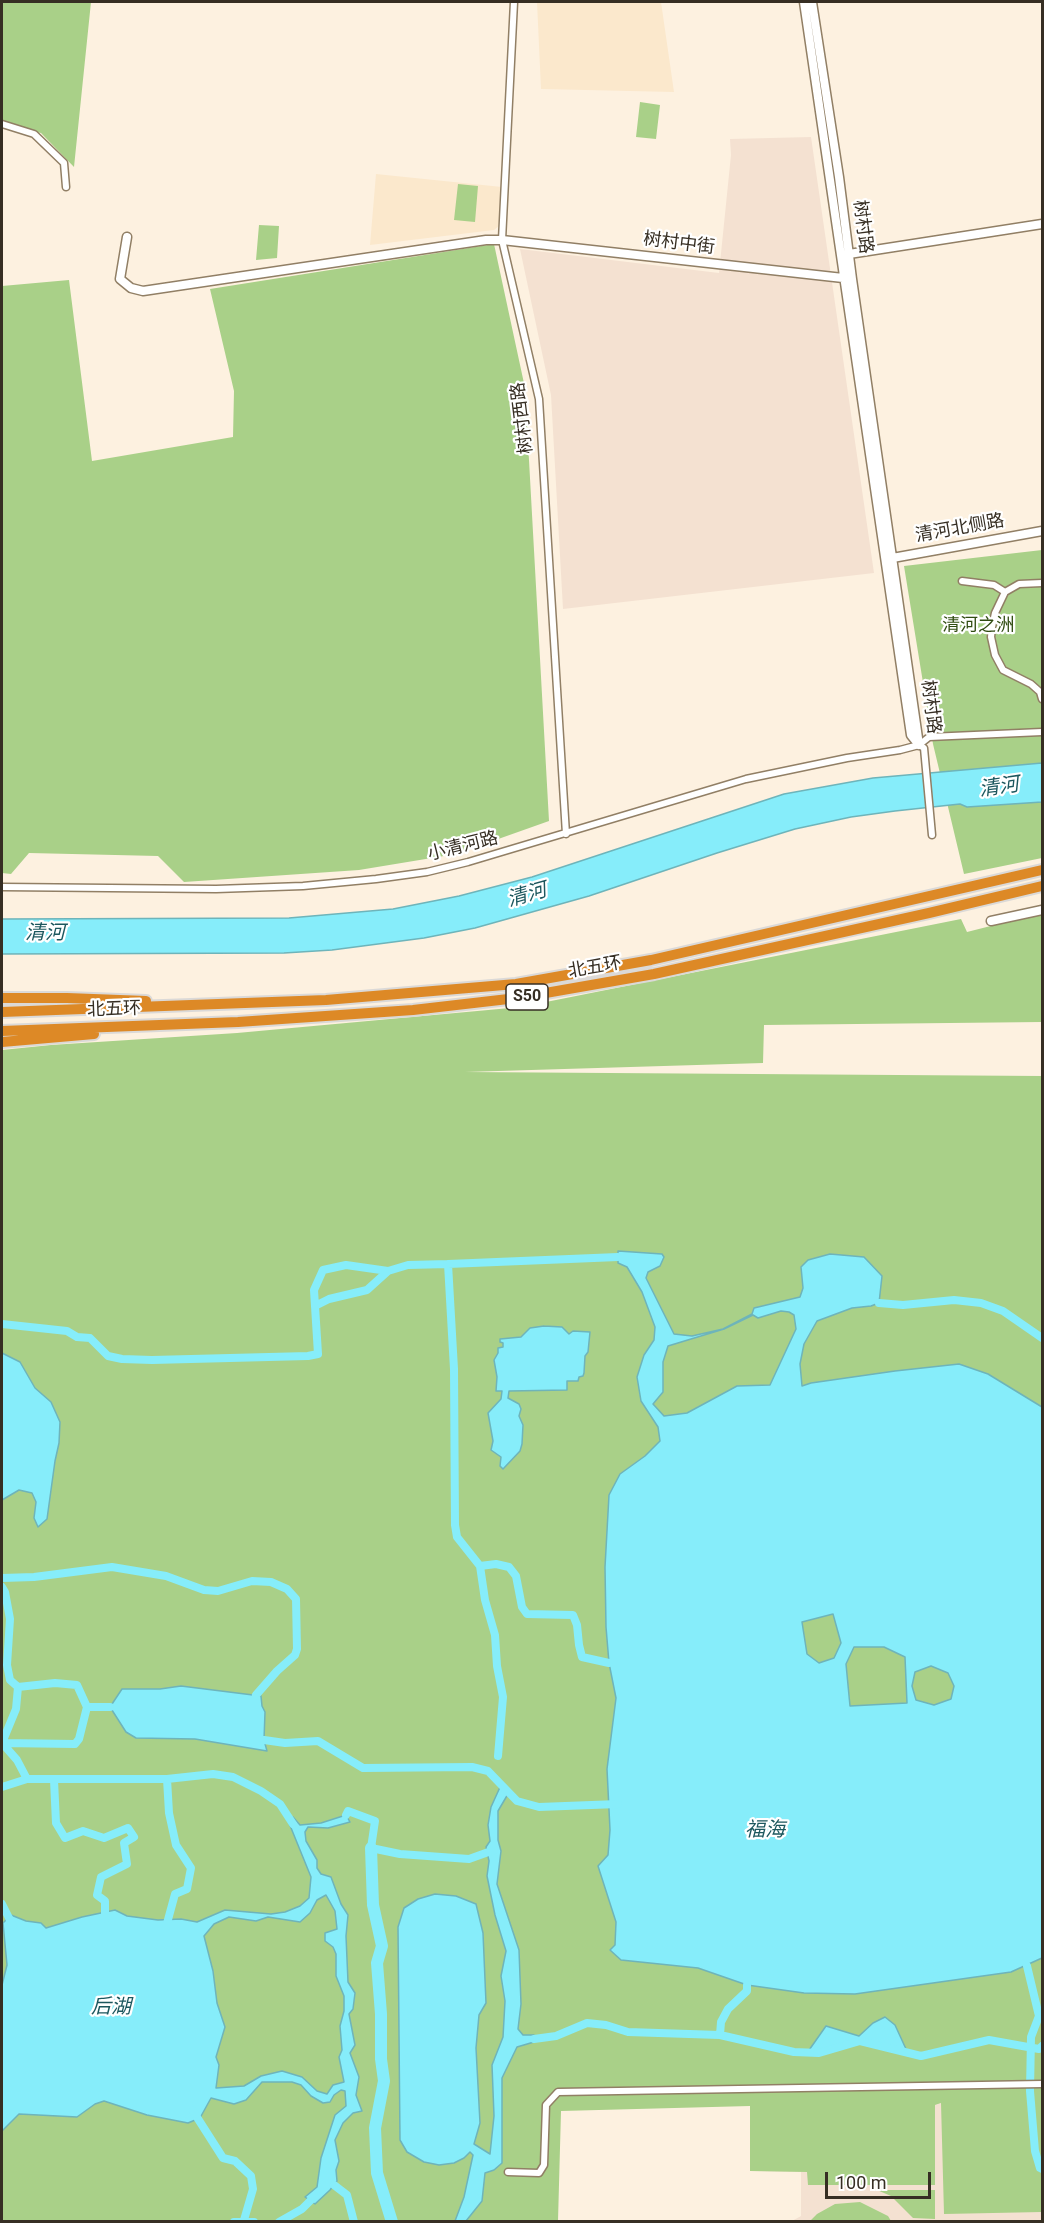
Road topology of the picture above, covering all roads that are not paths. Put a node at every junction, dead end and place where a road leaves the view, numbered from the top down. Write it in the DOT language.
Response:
graph roads {
  1 [pos="514,2"];
  2 [pos="804,2"];
  3 [pos="812,2"];
  4 [pos="2,124"];
  5 [pos="66,187"];
  6 [pos="1042,224"];
  7 [pos="127,237"];
  8 [pos="502,240"];
  9 [pos="849,254"];
  10 [pos="848,279"];
  11 [pos="1042,531"];
  12 [pos="888,559"];
  13 [pos="962,581"];
  14 [pos="1042,584"];
  15 [pos="1005,592"];
  16 [pos="1042,699"];
  17 [pos="1042,732"];
  18 [pos="919,744"];
  19 [pos="566,834"];
  20 [pos="932,835"];
  21 [pos="1042,870"];
  22 [pos="1042,886"];
  23 [pos="2,887"];
  24 [pos="1042,910"];
  25 [pos="991,921"];
  26 [pos="2,998"];
  27 [pos="237,1004"];
  28 [pos="5,1012"];
  29 [pos="238,1022"];
  30 [pos="2,1031"];
  31 [pos="2,1042"];
  32 [pos="1042,2084"];
  33 [pos="508,2172"];
  1 -- 8 [label="street, 树村西路"];
  2 -- 10 [label="street, 树村路"];
  3 -- 9 [label="street, 树村路"];
  4 -- 5 [label="street"];
  6 -- 9 [label="street"];
  7 -- 8 [label="street, 树村中街"];
  8 -- 10 [label="street, 树村中街"];
  8 -- 19 [label="street, 树村西路"];
  9 -- 10 [label="street, 树村路"];
  10 -- 12 [label="street, 树村路"];
  11 -- 12 [label="street, 清河北侧路"];
  12 -- 18 [label="street, 树村路"];
  13 -- 15 [label="street"];
  14 -- 15 [label="street"];
  15 -- 16 [label="street"];
  17 -- 18 [label="street, 小清河路"];
  18 -- 19 [label="street, 小清河路"];
  18 -- 20 [label="street"];
  19 -- 23 [label="street, 小清河路"];
  21 -- 27 [label="highway, 北五环 / S50"];
  22 -- 29 [label="highway, 北五环 / S50"];
  24 -- 25 [label="street"];
  26 -- 27 [label="highway"];
  27 -- 28 [label="highway, 北五环 / S50"];
  29 -- 30 [label="highway, 北五环 / S50"];
  29 -- 31 [label="highway"];
  32 -- 33 [label="street"];
}
